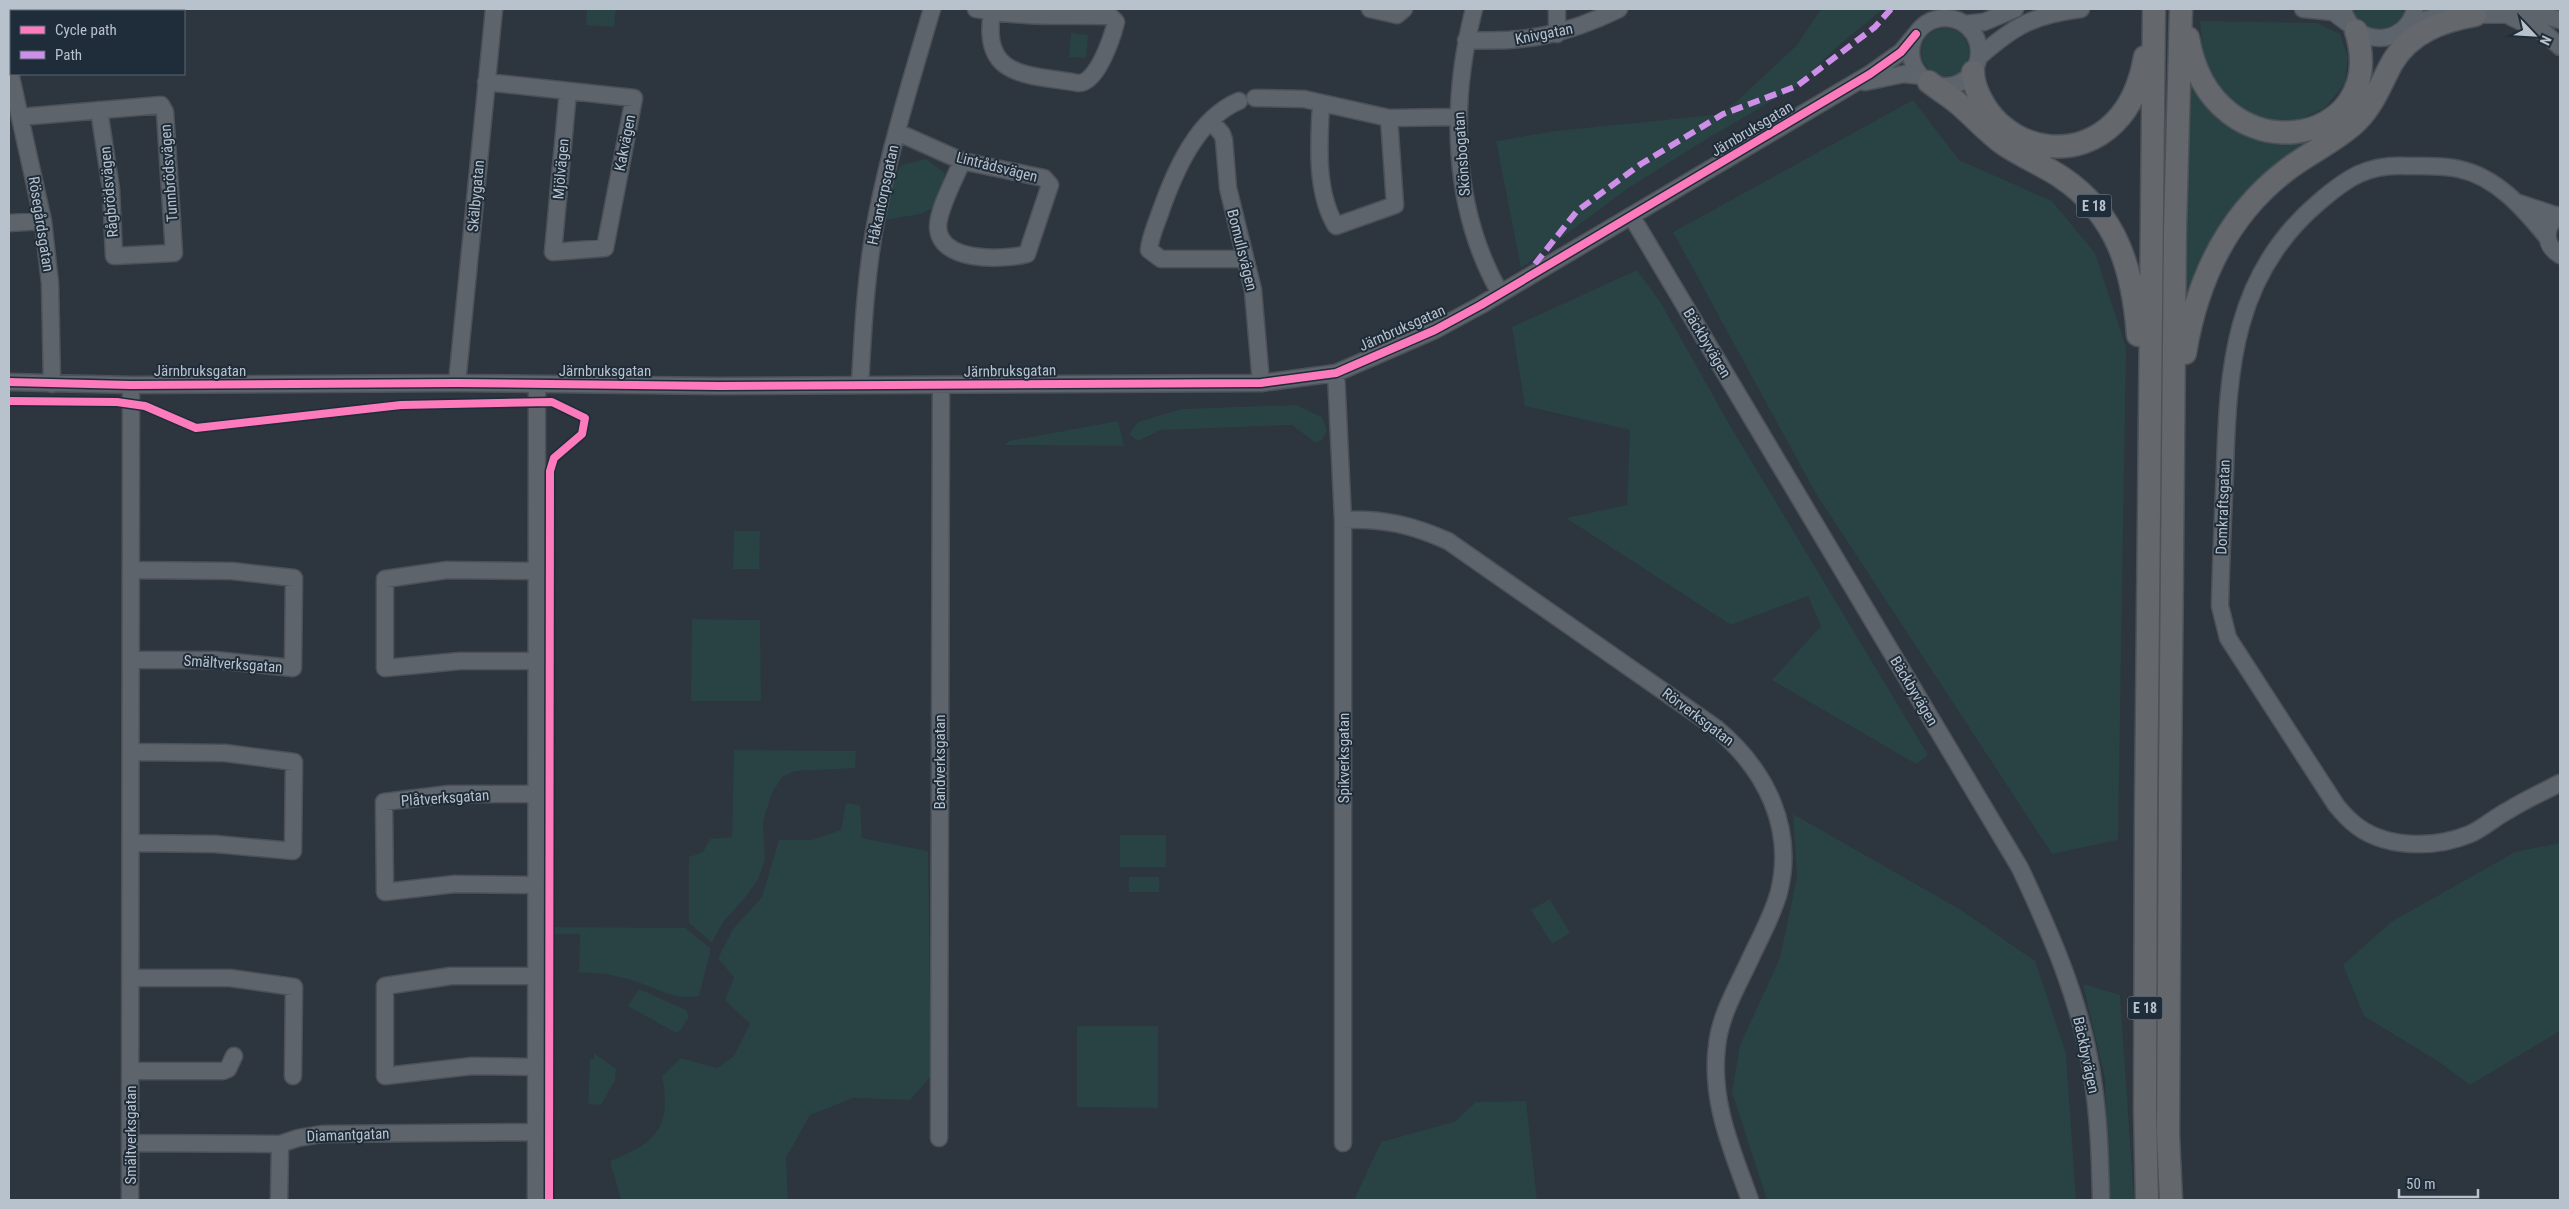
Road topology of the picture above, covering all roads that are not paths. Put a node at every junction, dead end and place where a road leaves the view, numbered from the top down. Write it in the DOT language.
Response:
graph roads {
  1 [pos="494,9"];
  2 [pos="932,9"];
  3 [pos="1370,9"];
  4 [pos="1404,9"];
  5 [pos="1474,9"];
  6 [pos="1557,9"];
  7 [pos="1619,9"];
  8 [pos="2015,9"];
  9 [pos="2081,9"];
  10 [pos="2181,9"];
  11 [pos="2186,9"];
  12 [pos="2303,9"];
  13 [pos="2343,9"];
  14 [pos="984,10"];
  15 [pos="2475,15"];
  16 [pos="2506,15"];
  17 [pos="2154,16"];
  18 [pos="2560,20"];
  19 [pos="2408,21"];
  20 [pos="1964,24"];
  21 [pos="2353,28"];
  22 [pos="1557,34"];
  23 [pos="1916,34"];
  24 [pos="1466,40"];
  25 [pos="2560,48"];
  26 [pos="1976,64"];
  27 [pos="11,75"];
  28 [pos="1925,79"];
  29 [pos="486,82"];
  30 [pos="568,91"];
  31 [pos="1829,98"];
  32 [pos="1321,103"];
  33 [pos="99,110"];
  34 [pos="1457,116"];
  35 [pos="20,117"];
  36 [pos="1389,118"];
  37 [pos="1211,121"];
  38 [pos="896,132"];
  39 [pos="2341,132"];
  40 [pos="962,160"];
  41 [pos="2519,203"];
  42 [pos="2559,216"];
  43 [pos="1632,217"];
  44 [pos="43,221"];
  45 [pos="9,223"];
  46 [pos="2547,237"];
  47 [pos="554,247"];
  48 [pos="163,253"];
  49 [pos="2560,255"];
  50 [pos="1245,259"];
  51 [pos="1500,293"];
  52 [pos="1336,373"];
  53 [pos="2174,377"];
  54 [pos="9,382"];
  55 [pos="457,383"];
  56 [pos="1261,383"];
  57 [pos="52,384"];
  58 [pos="537,384"];
  59 [pos="131,385"];
  60 [pos="860,385"];
  61 [pos="941,386"];
  62 [pos="2150,402"];
  63 [pos="1343,520"];
  64 [pos="131,570"];
  65 [pos="538,571"];
  66 [pos="131,660"];
  67 [pos="537,661"];
  68 [pos="131,752"];
  69 [pos="2560,783"];
  70 [pos="538,794"];
  71 [pos="2560,794"];
  72 [pos="2534,798"];
  73 [pos="131,843"];
  74 [pos="537,885"];
  75 [pos="537,976"];
  76 [pos="131,978"];
  77 [pos="234,1056"];
  78 [pos="536,1067"];
  79 [pos="131,1071"];
  80 [pos="293,1076"];
  81 [pos="536,1132"];
  82 [pos="939,1138"];
  83 [pos="131,1143"];
  84 [pos="1343,1143"];
  85 [pos="280,1144"];
  86 [pos="130,1200"];
  87 [pos="279,1200"];
  88 [pos="536,1200"];
  89 [pos="1750,1200"];
  90 [pos="2101,1200"];
  91 [pos="2147,1200"];
  92 [pos="2170,1200"];
  1 -- 29 [label="street, Skälbygatan"];
  2 -- 38 [label="street, Håkantorpsgatan"];
  3 -- 4 [label="street"];
  5 -- 24 [label="street, Skönsbogatan"];
  6 -- 22 [label="street"];
  7 -- 22 [label="street, Knivgatan"];
  8 -- 20 [label="street"];
  9 -- 26 [label="street"];
  10 -- 53 [label="highway, E 18"];
  11 -- 21 [label="highway"];
  12 -- 21 [label="street"];
  13 -- 21 [label="street"];
  14 -- 14 [label="street"];
  15 -- 16 [label="street"];
  15 -- 19 [label="street"];
  15 -- 39 [label="highway"];
  16 -- 18 [label="street"];
  16 -- 25 [label="street"];
  17 -- 26 [label="highway, E 18"];
  17 -- 62 [label="highway, E 18"];
  19 -- 21 [label="street"];
  19 -- 39 [label="highway, E 18"];
  20 -- 23 [label="street"];
  20 -- 26 [label="street"];
  22 -- 24 [label="street, Knivgatan"];
  23 -- 28 [label="street"];
  23 -- 31 [label="street, Järnbruksgatan"];
  24 -- 34 [label="street, Skönsbogatan"];
  26 -- 28 [label="street"];
  27 -- 35 [label="street, Rösegårdsgatan"];
  28 -- 31 [label="street, Järnbruksgatan"];
  28 -- 62 [label="highway, E 18"];
  29 -- 30 [label="street, Kakvägen"];
  29 -- 55 [label="street, Skälbygatan"];
  30 -- 47 [label="street, Mjölvägen"];
  30 -- 47 [label="street, Kakvägen"];
  31 -- 43 [label="street, Järnbruksgatan"];
  32 -- 36 [label="street"];
  32 -- 36 [label="street"];
  32 -- 37 [label="street"];
  33 -- 35 [label="street, Tunnbrödsvägen"];
  33 -- 48 [label="street, Rågbrödsvägen"];
  33 -- 48 [label="street, Tunnbrödsvägen"];
  34 -- 36 [label="street"];
  34 -- 51 [label="street, Skönsbogatan"];
  35 -- 44 [label="street, Rösegårdsgatan"];
  37 -- 50 [label="street, Bomullsvägen"];
  37 -- 50 [label="street"];
  38 -- 40 [label="street, Lintrådsvägen"];
  38 -- 60 [label="street, Håkantorpsgatan"];
  39 -- 53 [label="highway, E 18"];
  40 -- 40 [label="street, Lintrådsvägen"];
  41 -- 42 [label="street, Domkraftsgatan"];
  41 -- 46 [label="street, Domkraftsgatan"];
  41 -- 72 [label="street, Domkraftsgatan"];
  42 -- 46 [label="street"];
  43 -- 51 [label="street, Järnbruksgatan"];
  43 -- 90 [label="street, Bäckbyvägen"];
  44 -- 45 [label="street"];
  44 -- 57 [label="street, Rösegårdsgatan"];
  46 -- 49 [label="street, Domkraftsgatan"];
  50 -- 56 [label="street, Bomullsvägen"];
  51 -- 52 [label="street, Järnbruksgatan"];
  52 -- 56 [label="street, Järnbruksgatan"];
  52 -- 63 [label="street, Spikverksgatan"];
  53 -- 92 [label="highway, E 18"];
  54 -- 57 [label="street, Järnbruksgatan"];
  55 -- 58 [label="street, Järnbruksgatan"];
  55 -- 59 [label="street, Järnbruksgatan"];
  56 -- 61 [label="street, Järnbruksgatan"];
  57 -- 59 [label="street, Järnbruksgatan"];
  58 -- 60 [label="street, Järnbruksgatan"];
  58 -- 65 [label="street"];
  59 -- 64 [label="street, Smältverksgatan"];
  60 -- 61 [label="street, Järnbruksgatan"];
  61 -- 82 [label="street, Bandverksgatan"];
  62 -- 91 [label="highway, E 18"];
  63 -- 84 [label="street, Spikverksgatan"];
  63 -- 89 [label="street, Rörverksgatan"];
  64 -- 66 [label="street, Smältverksgatan"];
  64 -- 66 [label="street, Smältverksgatan"];
  65 -- 67 [label="street"];
  65 -- 67 [label="street"];
  66 -- 68 [label="street, Smältverksgatan"];
  67 -- 70 [label="street"];
  68 -- 73 [label="street, Smältverksgatan"];
  68 -- 73 [label="street"];
  69 -- 72 [label="street, Domkraftsgatan"];
  70 -- 74 [label="street"];
  70 -- 74 [label="street, Plåtverksgatan"];
  71 -- 72 [label="street, Domkraftsgatan"];
  73 -- 76 [label="street, Smältverksgatan"];
  74 -- 75 [label="street"];
  75 -- 78 [label="street"];
  75 -- 78 [label="street"];
  76 -- 79 [label="street, Smältverksgatan"];
  76 -- 80 [label="street"];
  77 -- 79 [label="street, Smältverksgatan"];
  78 -- 81 [label="street"];
  79 -- 83 [label="street, Smältverksgatan"];
  81 -- 85 [label="street, Diamantgatan"];
  81 -- 88 [label="street"];
  83 -- 85 [label="street, Diamantgatan"];
  83 -- 86 [label="street, Smältverksgatan"];
  85 -- 87 [label="street"];
}
